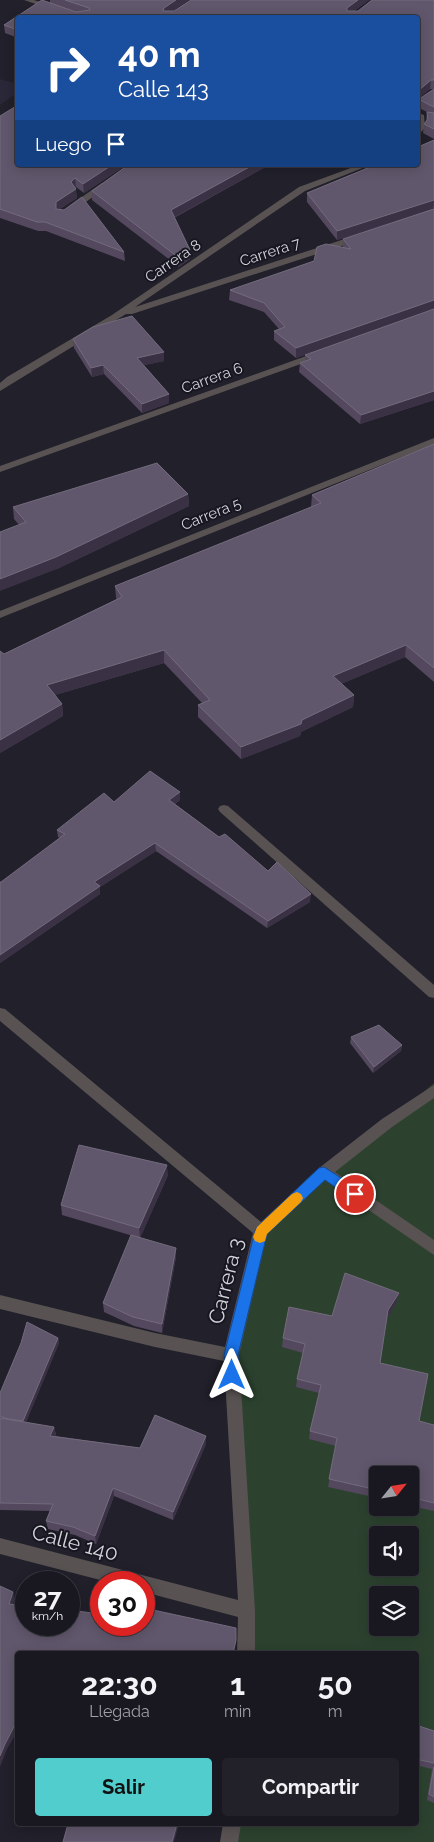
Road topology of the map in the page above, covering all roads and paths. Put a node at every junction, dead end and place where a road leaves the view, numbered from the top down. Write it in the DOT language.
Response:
graph roads {
  1 [pos="27,0"];
  2 [pos="76,15"];
  3 [pos="422,115"];
  4 [pos="420,130"];
  5 [pos="361,167"];
  6 [pos="110,182"];
  7 [pos="61,215"];
  8 [pos="362,237"];
  9 [pos="115,317"];
  10 [pos="332,350"];
  11 [pos="0,373"];
  12 [pos="10,379"];
  13 [pos="0,388"];
  14 [pos="434,441"];
  15 [pos="0,469"];
  16 [pos="0,616"];
  17 [pos="224,810"];
  18 [pos="434,994"];
  19 [pos="0,1013"];
  20 [pos="434,1091"];
  21 [pos="324,1172"];
  22 [pos="261,1231"];
  23 [pos="434,1248"];
  24 [pos="0,1302"];
  25 [pos="231,1355"];
  26 [pos="0,1546"];
  27 [pos="96,1571"];
  28 [pos="155,1587"];
  29 [pos="247,1611"];
  30 [pos="246,1651"];
  31 [pos="232,1826"];
  32 [pos="229,1842"];
  1 -- 2 [label="street"];
  3 -- 4 [label="street"];
  5 -- 9 [label="street, Carrera 8"];
  6 -- 7 [label="street"];
  8 -- 9 [label="street, Carrera 7"];
  9 -- 12 [label="street, Carrera 8"];
  10 -- 15 [label="street, Carrera 6"];
  11 -- 12 [label="street"];
  12 -- 13 [label="street, Carrera 8"];
  14 -- 16 [label="street, Carrera 5"];
  17 -- 18 [label="street"];
  19 -- 22 [label="street"];
  20 -- 21 [label="street, Carrera 3"];
  21 -- 22 [label="street, Carrera 3"];
  21 -- 23 [label="street"];
  22 -- 25 [label="street, Carrera 3"];
  24 -- 25 [label="street"];
  25 -- 29 [label="street, Carrera 3"];
  26 -- 27 [label="street, Calle 140"];
  28 -- 29 [label="street"];
  29 -- 30 [label="street, Carrera 3"];
  31 -- 32 [label="street"];
}
